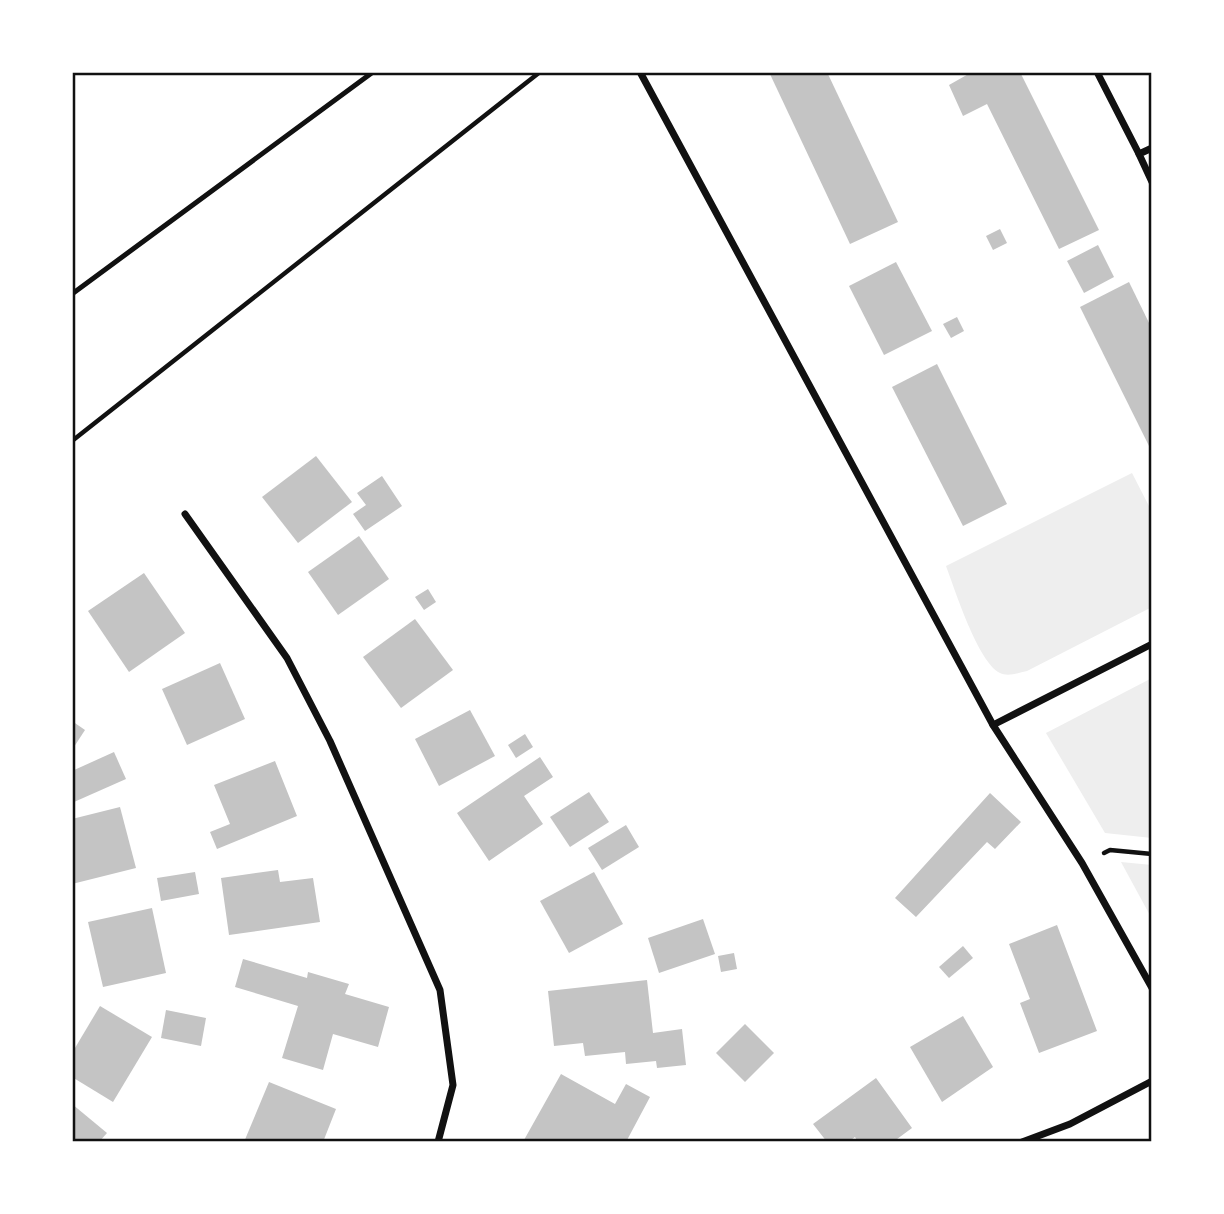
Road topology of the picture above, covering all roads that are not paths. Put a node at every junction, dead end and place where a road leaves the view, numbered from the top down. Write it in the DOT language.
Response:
graph roads {
  1 [pos="373,72"];
  2 [pos="640,72"];
  3 [pos="1097,72"];
  4 [pos="1152,148"];
  5 [pos="1139,154"];
  6 [pos="1152,181"];
  7 [pos="72,294"];
  8 [pos="185,514"];
  9 [pos="1152,644"];
  10 [pos="993,725"];
  11 [pos="1149,976"];
  12 [pos="1152,989"];
  13 [pos="1152,1081"];
  14 [pos="438,1142"];
  15 [pos="1022,1142"];
  1 -- 7 [label="lane"];
  2 -- 10 [label="street"];
  3 -- 5 [label="street"];
  4 -- 5 [label="street"];
  5 -- 6 [label="street"];
  8 -- 14 [label="street"];
  9 -- 10 [label="street"];
  10 -- 11 [label="street"];
  11 -- 12 [label="street"];
  13 -- 15 [label="street"];
}
